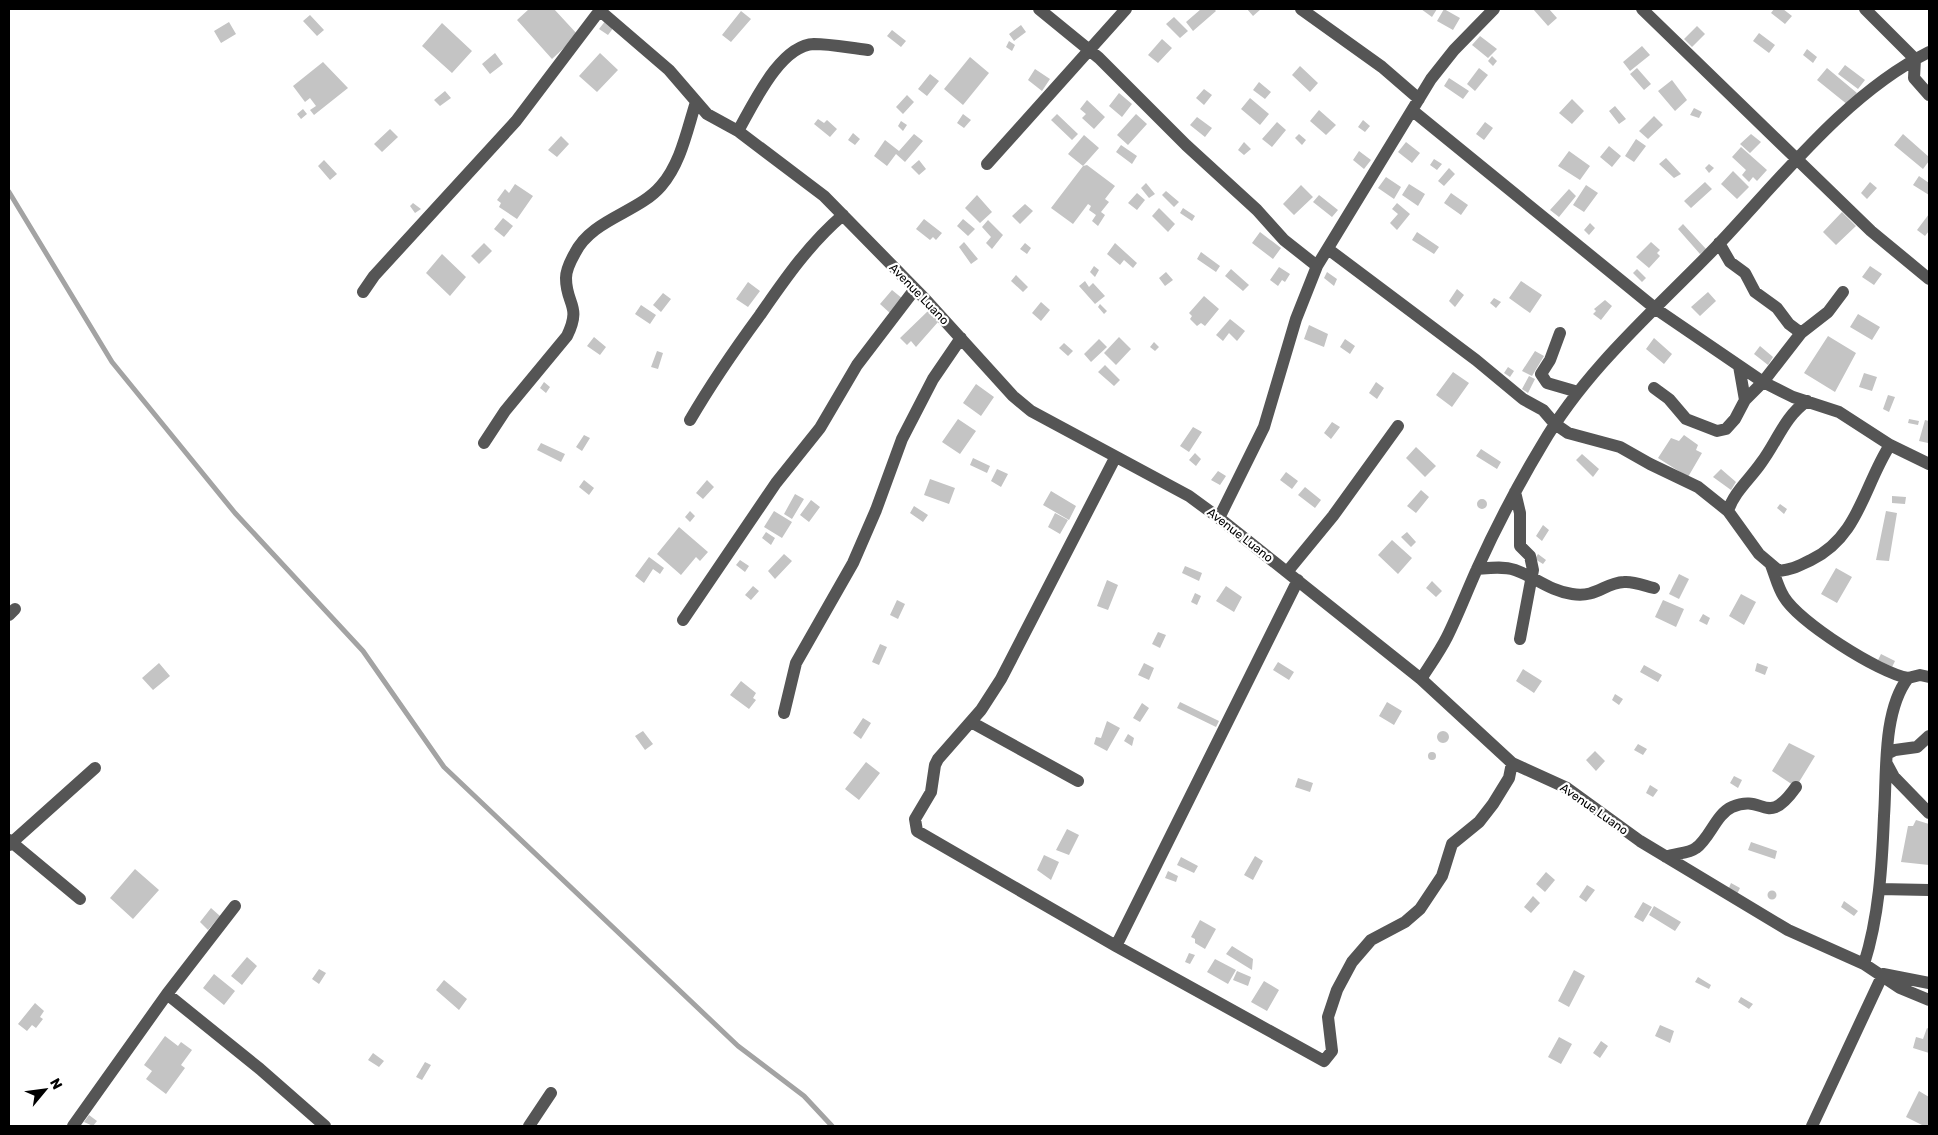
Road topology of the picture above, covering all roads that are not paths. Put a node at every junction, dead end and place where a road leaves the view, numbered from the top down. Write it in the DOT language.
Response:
graph roads {
  1 [pos="1039,9"];
  2 [pos="1126,9"];
  3 [pos="1301,9"];
  4 [pos="1494,9"];
  5 [pos="1642,9"];
  6 [pos="1865,9"];
  7 [pos="599,10"];
  8 [pos="868,50"];
  9 [pos="1089,50"];
  10 [pos="1929,52"];
  11 [pos="1915,59"];
  12 [pos="1929,95"];
  13 [pos="1419,99"];
  14 [pos="696,102"];
  15 [pos="1413,111"];
  16 [pos="738,131"];
  17 [pos="1798,159"];
  18 [pos="987,164"];
  19 [pos="842,215"];
  20 [pos="1719,243"];
  21 [pos="1328,249"];
  22 [pos="1317,266"];
  23 [pos="1929,279"];
  24 [pos="915,289"];
  25 [pos="363,292"];
  26 [pos="1843,292"];
  27 [pos="1656,309"];
  28 [pos="1560,333"];
  29 [pos="1800,333"];
  30 [pos="961,338"];
  31 [pos="1739,366"];
  32 [pos="1763,382"];
  33 [pos="1654,388"];
  34 [pos="1578,392"];
  35 [pos="1745,400"];
  36 [pos="1807,401"];
  37 [pos="690,420"];
  38 [pos="1555,424"];
  39 [pos="1398,426"];
  40 [pos="484,443"];
  41 [pos="1890,445"];
  42 [pos="1115,458"];
  43 [pos="1929,464"];
  44 [pos="1515,492"];
  45 [pos="1728,511"];
  46 [pos="1219,518"];
  47 [pos="1771,565"];
  48 [pos="1477,570"];
  49 [pos="1287,572"];
  50 [pos="1532,579"];
  51 [pos="1298,580"];
  52 [pos="1654,588"];
  53 [pos="684,620"];
  54 [pos="1520,640"];
  55 [pos="1929,677"];
  56 [pos="1908,678"];
  57 [pos="1421,679"];
  58 [pos="784,713"];
  59 [pos="971,722"];
  60 [pos="1929,736"];
  61 [pos="1887,759"];
  62 [pos="1512,763"];
  63 [pos="95,768"];
  64 [pos="1078,780"];
  65 [pos="1796,787"];
  66 [pos="1929,813"];
  67 [pos="10,842"];
  68 [pos="1666,857"];
  69 [pos="1879,889"];
  70 [pos="1929,890"];
  71 [pos="80,899"];
  72 [pos="235,906"];
  73 [pos="1116,946"];
  74 [pos="1864,964"];
  75 [pos="1883,974"];
  76 [pos="1929,983"];
  77 [pos="167,994"];
  78 [pos="1929,1000"];
  79 [pos="550,1093"];
  80 [pos="72,1126"];
  81 [pos="325,1126"];
  82 [pos="529,1126"];
  83 [pos="1812,1126"];
  1 -- 9 [label="street"];
  2 -- 9 [label="street"];
  3 -- 13 [label="street"];
  4 -- 13 [label="street"];
  5 -- 17 [label="street"];
  6 -- 11 [label="street"];
  7 -- 14 [label="street, Avenue Luano"];
  7 -- 25 [label="street"];
  8 -- 16 [label="street"];
  9 -- 18 [label="street"];
  9 -- 22 [label="street"];
  10 -- 11 [label="street"];
  11 -- 12 [label="street"];
  11 -- 17 [label="street"];
  13 -- 15 [label="street"];
  14 -- 16 [label="street, Avenue Luano"];
  14 -- 40 [label="street"];
  15 -- 21 [label="street"];
  15 -- 27 [label="street"];
  16 -- 19 [label="street, Avenue Luano"];
  17 -- 20 [label="street"];
  17 -- 23 [label="street"];
  19 -- 24 [label="street, Avenue Luano"];
  19 -- 37 [label="street"];
  20 -- 27 [label="street"];
  20 -- 29 [label="street"];
  21 -- 22 [label="street"];
  21 -- 38 [label="street"];
  22 -- 46 [label="street"];
  24 -- 30 [label="street, Avenue Luano"];
  24 -- 53 [label="street"];
  26 -- 29 [label="street"];
  27 -- 31 [label="street"];
  27 -- 34 [label="street"];
  28 -- 34 [label="street"];
  29 -- 32 [label="street"];
  30 -- 42 [label="street, Avenue Luano"];
  30 -- 58 [label="street"];
  31 -- 32 [label="street"];
  31 -- 35 [label="street"];
  32 -- 35 [label="street"];
  32 -- 36 [label="street"];
  33 -- 35 [label="street"];
  34 -- 38 [label="street"];
  36 -- 41 [label="street"];
  36 -- 45 [label="street"];
  38 -- 44 [label="street"];
  38 -- 45 [label="street"];
  39 -- 49 [label="street"];
  41 -- 43 [label="street"];
  41 -- 47 [label="street"];
  42 -- 46 [label="street, Avenue Luano"];
  42 -- 59 [label="street"];
  44 -- 48 [label="street"];
  44 -- 50 [label="street"];
  45 -- 47 [label="street"];
  46 -- 49 [label="street, Avenue Luano"];
  47 -- 56 [label="street"];
  48 -- 50 [label="street"];
  48 -- 57 [label="street"];
  49 -- 51 [label="street, Avenue Luano"];
  50 -- 52 [label="street"];
  50 -- 54 [label="street"];
  51 -- 57 [label="street, Avenue Luano"];
  51 -- 73 [label="street"];
  55 -- 56 [label="street"];
  56 -- 61 [label="street"];
  57 -- 62 [label="street, Avenue Luano"];
  59 -- 64 [label="street"];
  59 -- 73 [label="street"];
  60 -- 61 [label="street"];
  61 -- 66 [label="street"];
  61 -- 69 [label="street"];
  62 -- 68 [label="street, Avenue Luano"];
  62 -- 73 [label="street"];
  63 -- 67 [label="street"];
  65 -- 68 [label="street"];
  67 -- 71 [label="street"];
  68 -- 74 [label="street, Avenue Luano"];
  69 -- 70 [label="street"];
  69 -- 74 [label="street"];
  72 -- 77 [label="street"];
  74 -- 75 [label="street, Avenue Luano"];
  75 -- 76 [label="street"];
  75 -- 78 [label="street, Avenue Luano"];
  75 -- 83 [label="street"];
  77 -- 80 [label="street"];
  77 -- 81 [label="street"];
  79 -- 82 [label="street"];
}
